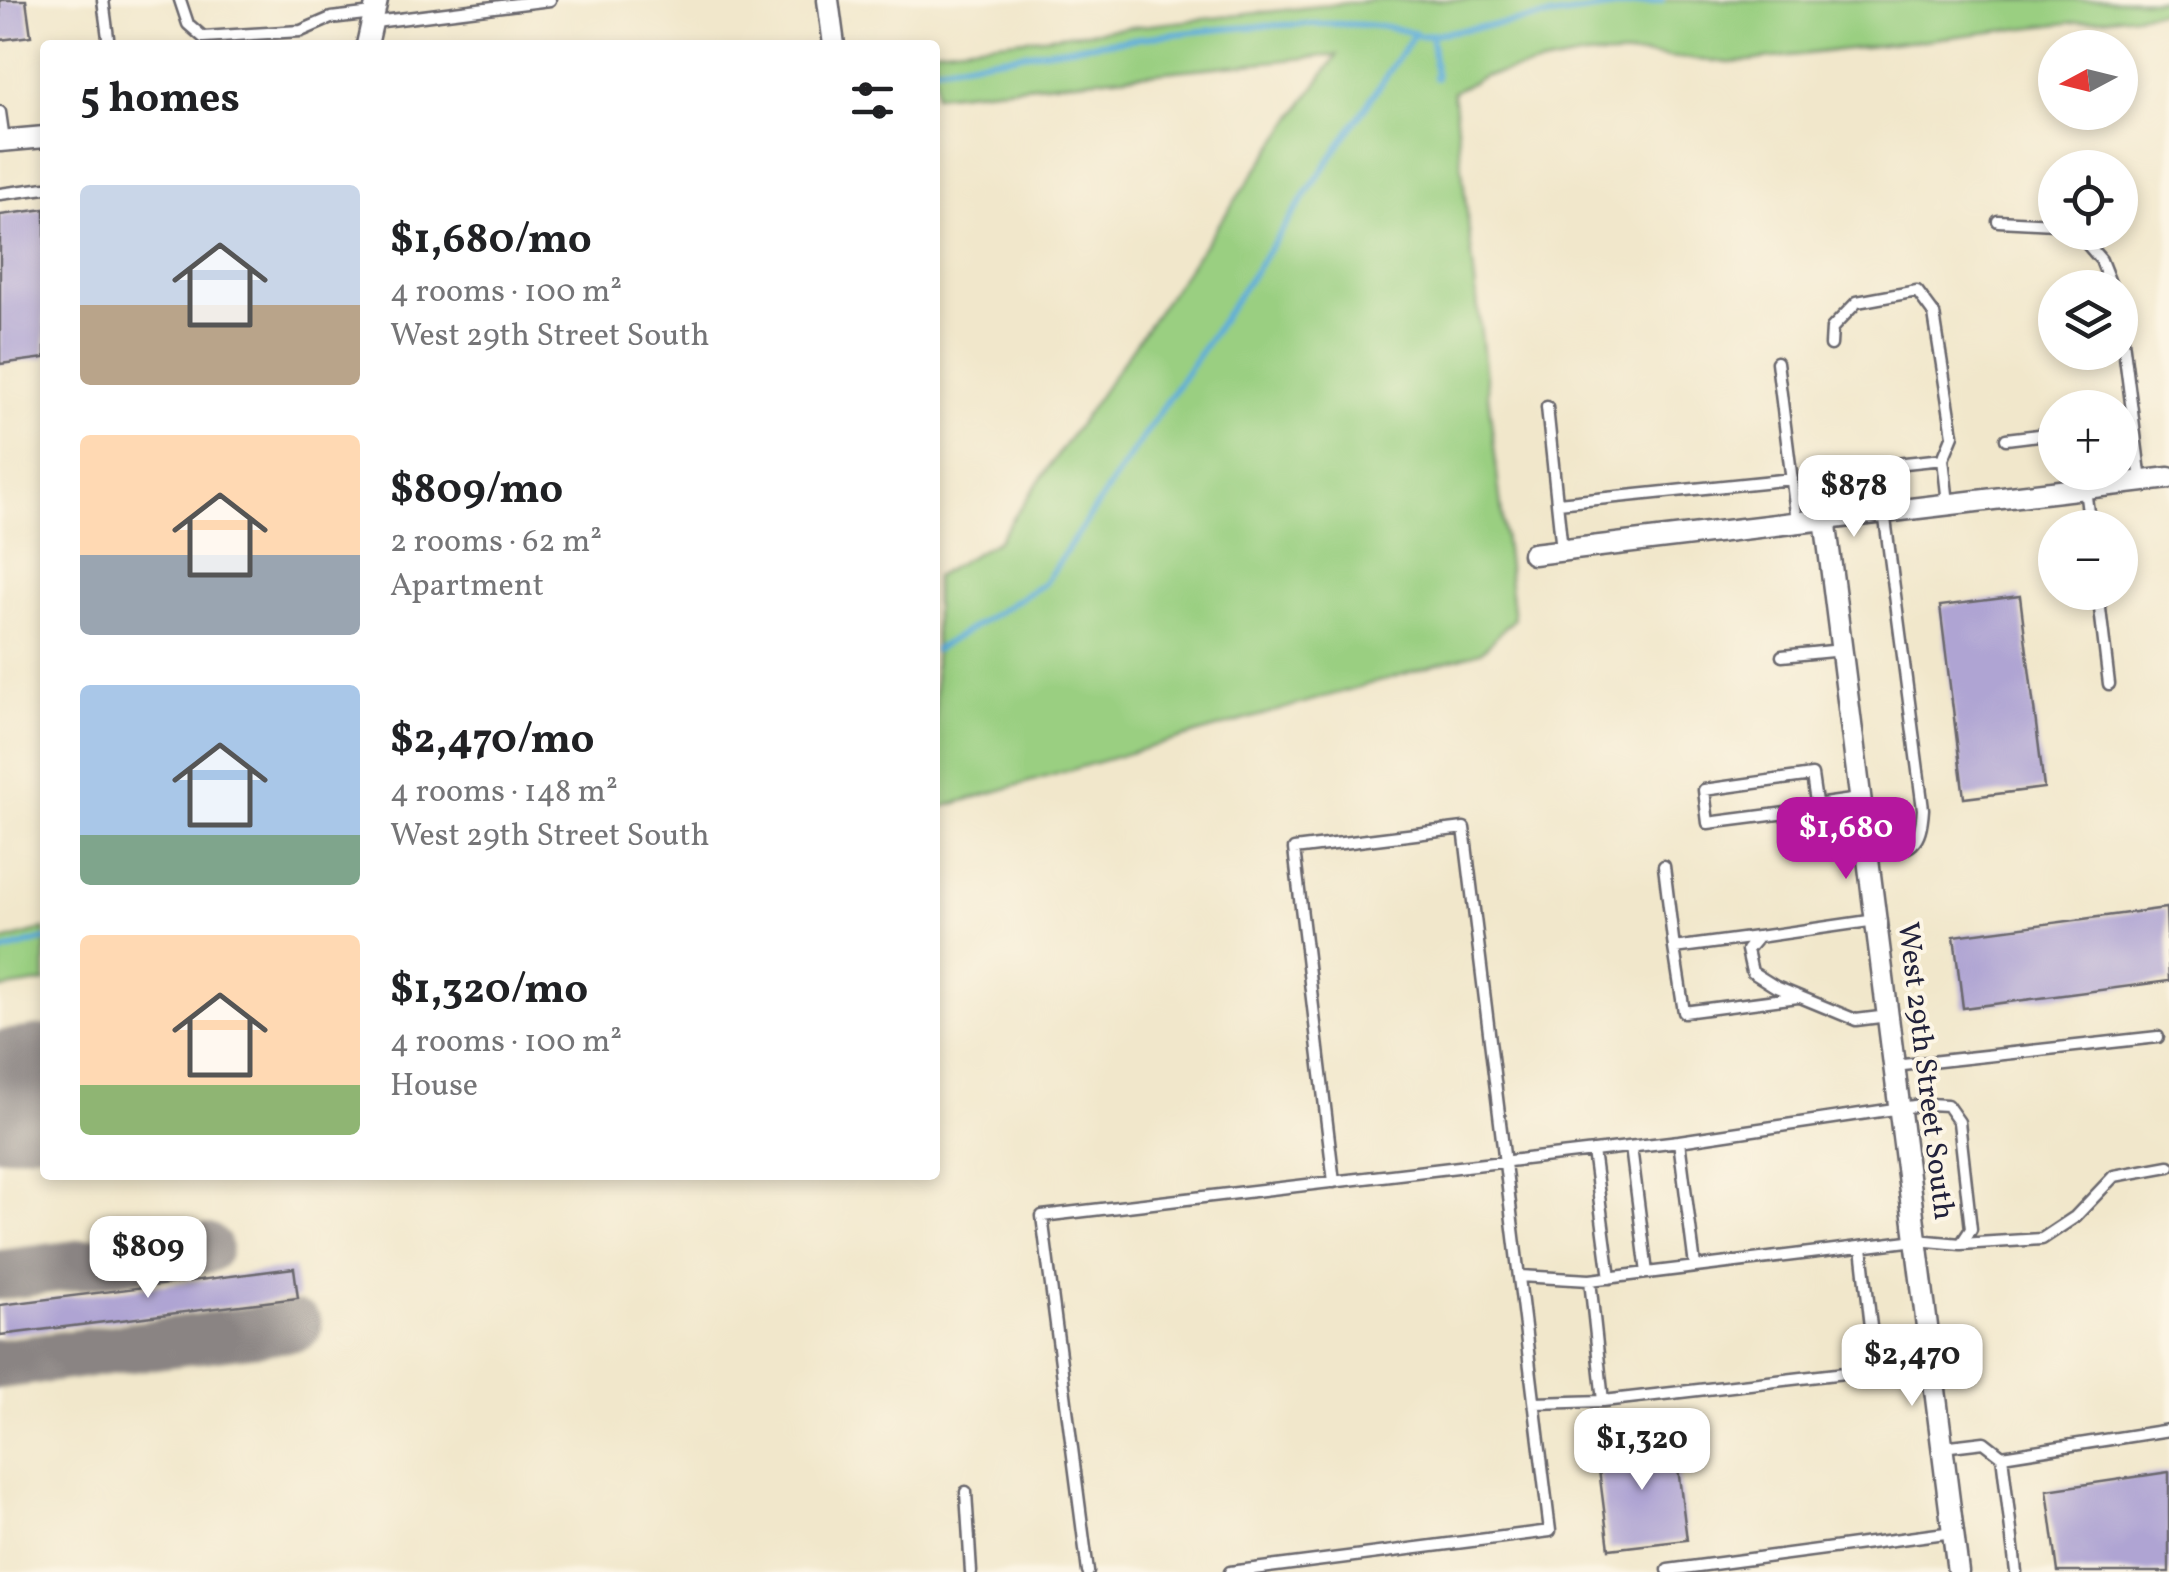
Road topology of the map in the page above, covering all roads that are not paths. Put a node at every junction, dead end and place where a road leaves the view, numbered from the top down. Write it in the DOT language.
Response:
graph roads {
  1 [pos="102,0"];
  2 [pos="180,0"];
  3 [pos="550,0"];
  4 [pos="828,0"];
  5 [pos="376,12"];
  6 [pos="108,40"];
  7 [pos="209,40"];
  8 [pos="221,40"];
  9 [pos="369,40"];
  10 [pos="833,40"];
  11 [pos="0,112"];
  12 [pos="40,137"];
  13 [pos="2,141"];
  14 [pos="40,189"];
  15 [pos="0,194"];
  16 [pos="1998,221"];
  17 [pos="2038,223"];
  18 [pos="1831,345"];
  19 [pos="1777,362"];
  20 [pos="1548,407"];
  21 [pos="2038,435"];
  22 [pos="2006,439"];
  23 [pos="2138,452"];
  24 [pos="1943,459"];
  25 [pos="1829,470"];
  26 [pos="2169,478"];
  27 [pos="1792,479"];
  28 [pos="2138,481"];
  29 [pos="2142,481"];
  30 [pos="2068,490"];
  31 [pos="1558,502"];
  32 [pos="1948,504"];
  33 [pos="1884,511"];
  34 [pos="1825,518"];
  35 [pos="1797,521"];
  36 [pos="1562,551"];
  37 [pos="1532,554"];
  38 [pos="2100,610"];
  39 [pos="1842,650"];
  40 [pos="1782,656"];
  41 [pos="2109,684"];
  42 [pos="1860,799"];
  43 [pos="1816,805"];
  44 [pos="1868,855"];
  45 [pos="1664,866"];
  46 [pos="1876,920"];
  47 [pos="1758,937"];
  48 [pos="1674,948"];
  49 [pos="1800,997"];
  50 [pos="1888,1016"];
  51 [pos="2158,1036"];
  52 [pos="1894,1066"];
  53 [pos="1900,1111"];
  54 [pos="1679,1141"];
  55 [pos="1631,1146"];
  56 [pos="1593,1151"];
  57 [pos="1506,1161"];
  58 [pos="2168,1166"];
  59 [pos="1334,1182"];
  60 [pos="1916,1240"];
  61 [pos="1961,1244"];
  62 [pos="1862,1246"];
  63 [pos="1695,1266"];
  64 [pos="1647,1272"];
  65 [pos="1520,1276"];
  66 [pos="1610,1278"];
  67 [pos="1590,1280"];
  68 [pos="1931,1363"];
  69 [pos="1876,1371"];
  70 [pos="1603,1401"];
  71 [pos="1535,1402"];
  72 [pos="2169,1430"];
  73 [pos="1942,1448"];
  74 [pos="2002,1456"];
  75 [pos="966,1492"];
  76 [pos="1953,1532"];
  77 [pos="1668,1570"];
  78 [pos="971,1572"];
  79 [pos="1088,1572"];
  80 [pos="1230,1572"];
  81 [pos="1958,1572"];
  82 [pos="2016,1572"];
  1 -- 6 [label="lane"];
  2 -- 7 [label="lane"];
  3 -- 5 [label="lane"];
  4 -- 10 [label="street"];
  5 -- 8 [label="lane"];
  5 -- 9 [label="street"];
  11 -- 13 [label="lane"];
  12 -- 13 [label="street"];
  14 -- 15 [label="lane"];
  16 -- 17 [label="lane"];
  18 -- 24 [label="lane"];
  19 -- 27 [label="lane"];
  20 -- 31 [label="lane"];
  21 -- 22 [label="lane"];
  23 -- 29 [label="lane"];
  24 -- 25 [label="lane"];
  24 -- 32 [label="lane"];
  26 -- 29 [label="street"];
  27 -- 31 [label="lane"];
  27 -- 35 [label="lane"];
  28 -- 29 [label="street"];
  30 -- 32 [label="street"];
  31 -- 36 [label="lane"];
  32 -- 33 [label="street"];
  33 -- 34 [label="street"];
  33 -- 44 [label="lane"];
  34 -- 35 [label="street"];
  34 -- 39 [label="street, West 29th Street South"];
  35 -- 36 [label="street"];
  36 -- 37 [label="street"];
  38 -- 41 [label="lane"];
  39 -- 40 [label="lane"];
  39 -- 42 [label="street, West 29th Street South"];
  42 -- 43 [label="lane"];
  42 -- 44 [label="street, West 29th Street South"];
  43 -- 43 [label="lane"];
  44 -- 46 [label="street, West 29th Street South"];
  45 -- 48 [label="lane"];
  46 -- 47 [label="lane"];
  46 -- 50 [label="street, West 29th Street South"];
  47 -- 48 [label="lane"];
  47 -- 49 [label="lane"];
  48 -- 49 [label="lane"];
  49 -- 50 [label="lane"];
  50 -- 52 [label="street, West 29th Street South"];
  51 -- 52 [label="lane"];
  52 -- 53 [label="street, West 29th Street South"];
  53 -- 54 [label="lane"];
  53 -- 60 [label="street, West 29th Street South"];
  53 -- 61 [label="lane"];
  54 -- 55 [label="lane"];
  54 -- 63 [label="lane"];
  55 -- 56 [label="lane"];
  55 -- 64 [label="lane"];
  56 -- 57 [label="lane"];
  56 -- 66 [label="lane"];
  57 -- 59 [label="lane"];
  57 -- 59 [label="lane"];
  57 -- 65 [label="lane"];
  58 -- 61 [label="lane"];
  59 -- 79 [label="lane"];
  60 -- 61 [label="lane"];
  60 -- 62 [label="lane"];
  60 -- 68 [label="street, West 29th Street South"];
  62 -- 63 [label="lane"];
  62 -- 69 [label="lane"];
  63 -- 64 [label="lane"];
  64 -- 66 [label="lane"];
  65 -- 67 [label="lane"];
  65 -- 71 [label="lane"];
  66 -- 67 [label="lane"];
  67 -- 70 [label="lane"];
  68 -- 69 [label="lane"];
  68 -- 73 [label="street, West 29th Street South"];
  69 -- 70 [label="lane"];
  70 -- 71 [label="lane"];
  71 -- 80 [label="lane"];
  72 -- 74 [label="lane"];
  73 -- 74 [label="lane"];
  73 -- 76 [label="street, West 29th Street South"];
  74 -- 82 [label="lane"];
  75 -- 78 [label="lane"];
  76 -- 77 [label="lane"];
  76 -- 81 [label="street, West 29th Street South"];
}
